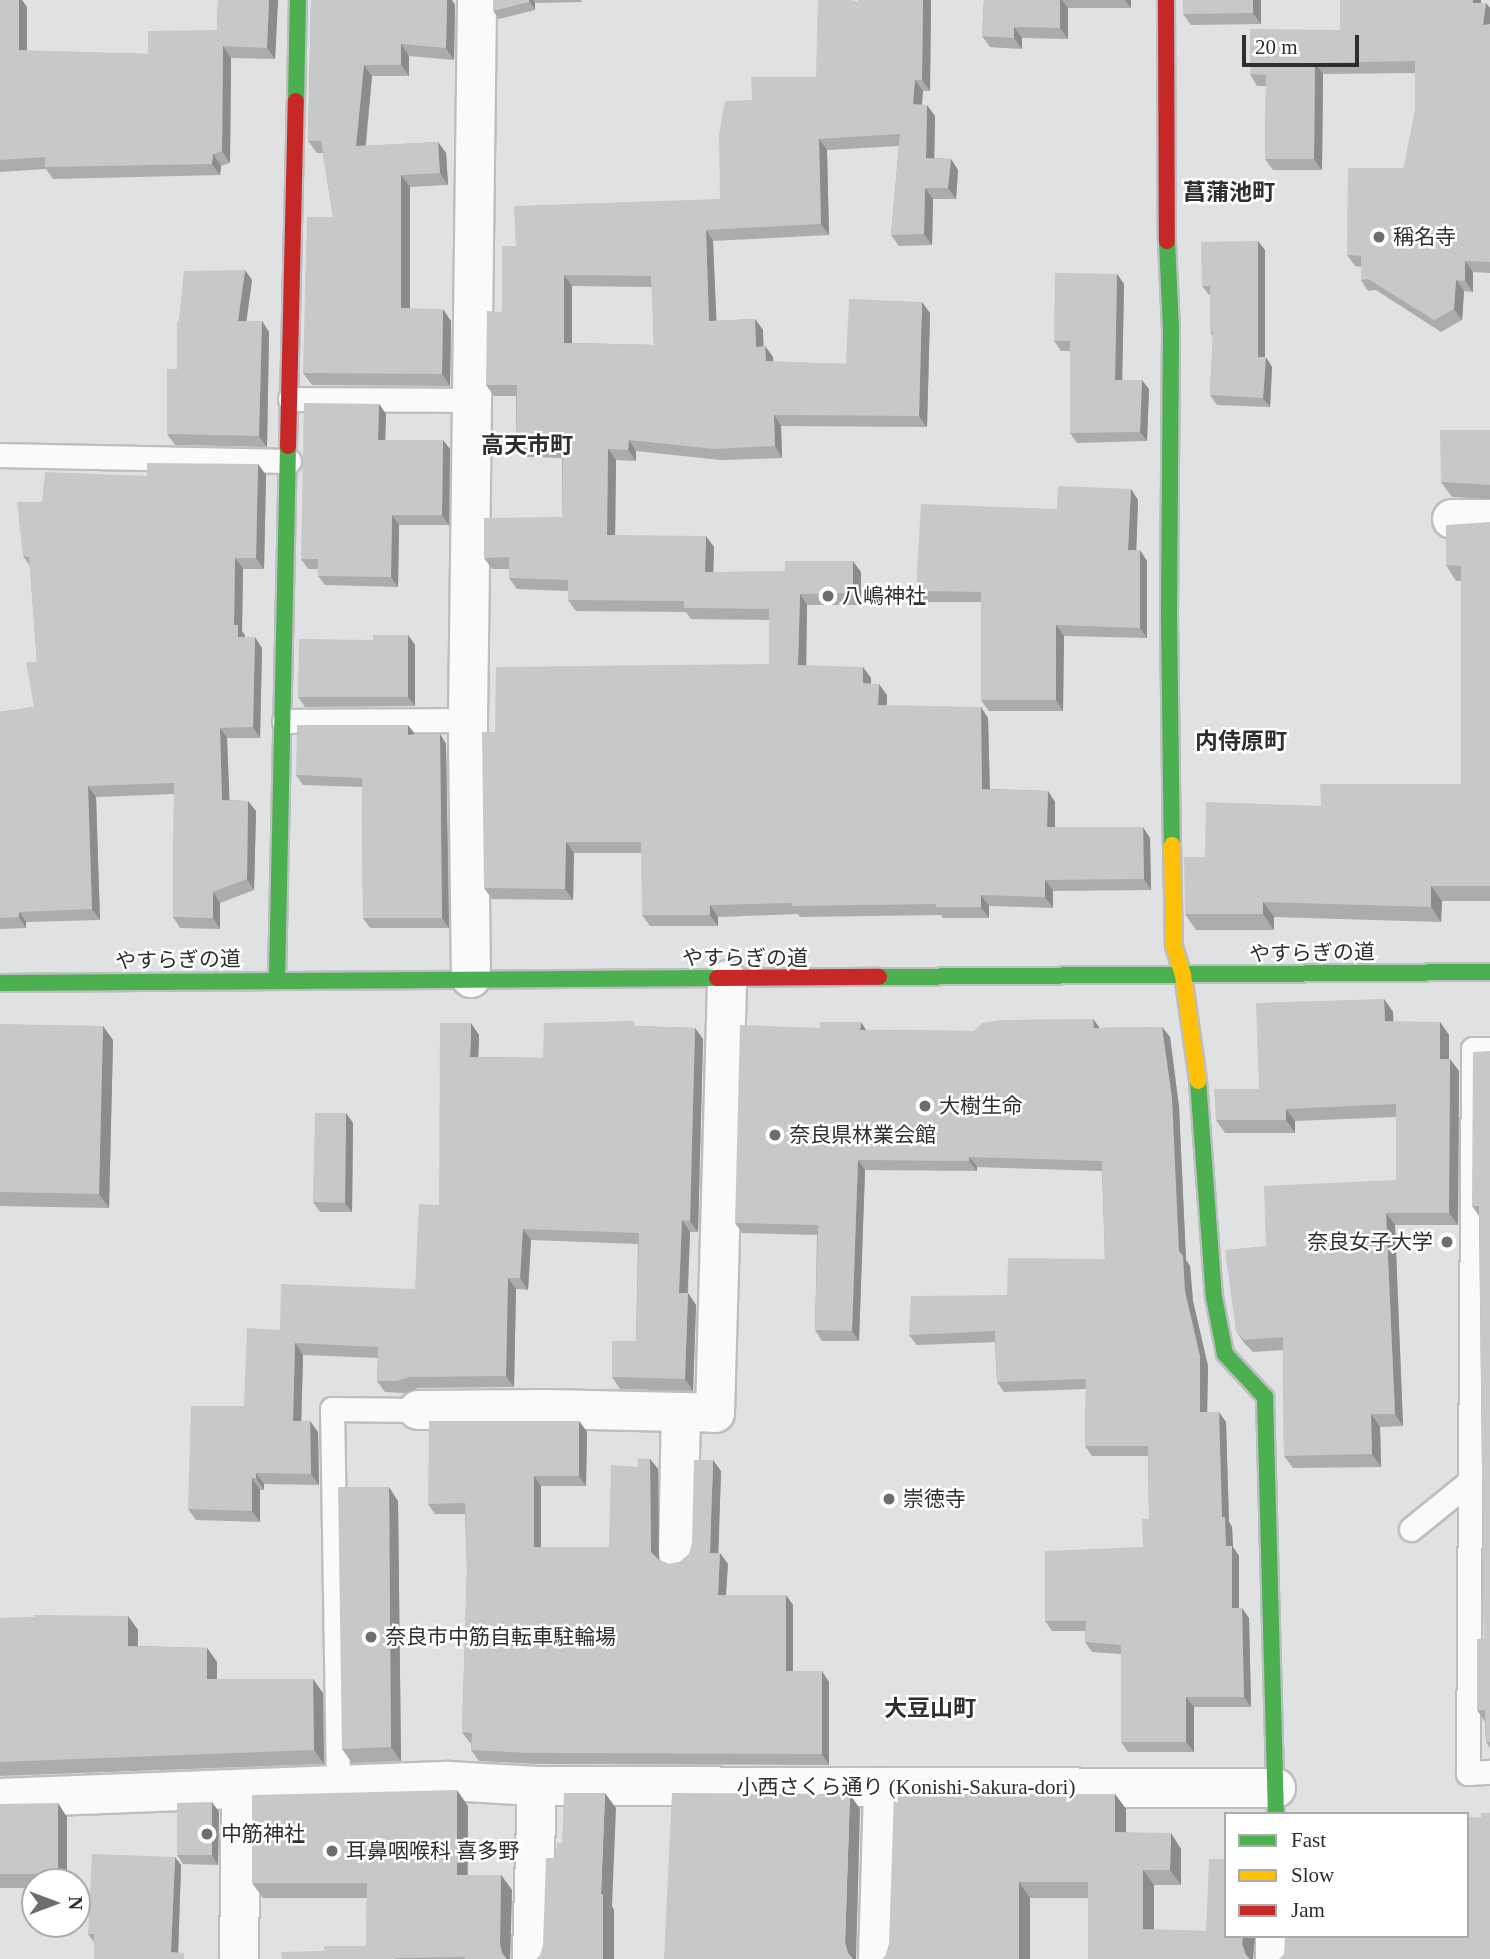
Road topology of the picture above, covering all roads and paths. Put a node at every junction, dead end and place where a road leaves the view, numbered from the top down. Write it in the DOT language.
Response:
graph roads {
  1 [pos="298,0"];
  2 [pos="477,0"];
  3 [pos="1166,0"];
  4 [pos="290,399"];
  5 [pos="470,400"];
  6 [pos="0,455"];
  7 [pos="289,461"];
  8 [pos="1452,519"];
  9 [pos="1490,519"];
  10 [pos="468,720"];
  11 [pos="284,721"];
  12 [pos="1490,972"];
  13 [pos="1183,975"];
  14 [pos="471,978"];
  15 [pos="277,980"];
  16 [pos="727,980"];
  17 [pos="0,983"];
  18 [pos="1490,1049"];
  19 [pos="418,1410"];
  20 [pos="681,1412"];
  21 [pos="1470,1481"];
  22 [pos="1411,1529"];
  23 [pos="678,1553"];
  24 [pos="1490,1772"];
  25 [pos="338,1785"];
  26 [pos="537,1786"];
  27 [pos="883,1787"];
  28 [pos="241,1790"];
  29 [pos="0,1798"];
  30 [pos="1276,1801"];
  31 [pos="1275,1938"];
  32 [pos="239,1959"];
  33 [pos="532,1959"];
  34 [pos="878,1959"];
  35 [pos="1275,1959"];
  1 -- 4 [label="street"];
  2 -- 5 [label="street"];
  3 -- 13 [label="street"];
  4 -- 5 [label="lane"];
  4 -- 7 [label="street"];
  5 -- 10 [label="street"];
  6 -- 7 [label="lane"];
  7 -- 11 [label="street"];
  8 -- 9 [label="street"];
  10 -- 11 [label="lane"];
  10 -- 14 [label="street"];
  11 -- 15 [label="street"];
  12 -- 13 [label="street, やすらぎの道"];
  13 -- 16 [label="street, やすらぎの道"];
  13 -- 30 [label="street"];
  14 -- 15 [label="street, やすらぎの道"];
  14 -- 16 [label="street, やすらぎの道"];
  15 -- 17 [label="street, やすらぎの道"];
  16 -- 20 [label="street"];
  18 -- 21 [label="lane"];
  19 -- 20 [label="street"];
  19 -- 25 [label="lane"];
  20 -- 23 [label="street"];
  21 -- 22 [label="lane"];
  21 -- 24 [label="lane"];
  25 -- 26 [label="street, 小西さくら通り (Konishi-Sakura-dori)"];
  25 -- 28 [label="street, 小西さくら通り (Konishi-Sakura-dori)"];
  26 -- 27 [label="street, 小西さくら通り (Konishi-Sakura-dori)"];
  26 -- 33 [label="street"];
  27 -- 30 [label="street, 小西さくら通り (Konishi-Sakura-dori)"];
  27 -- 34 [label="street"];
  28 -- 29 [label="street, 小西さくら通り (Konishi-Sakura-dori)"];
  28 -- 32 [label="street"];
  31 -- 35 [label="street"];
}
